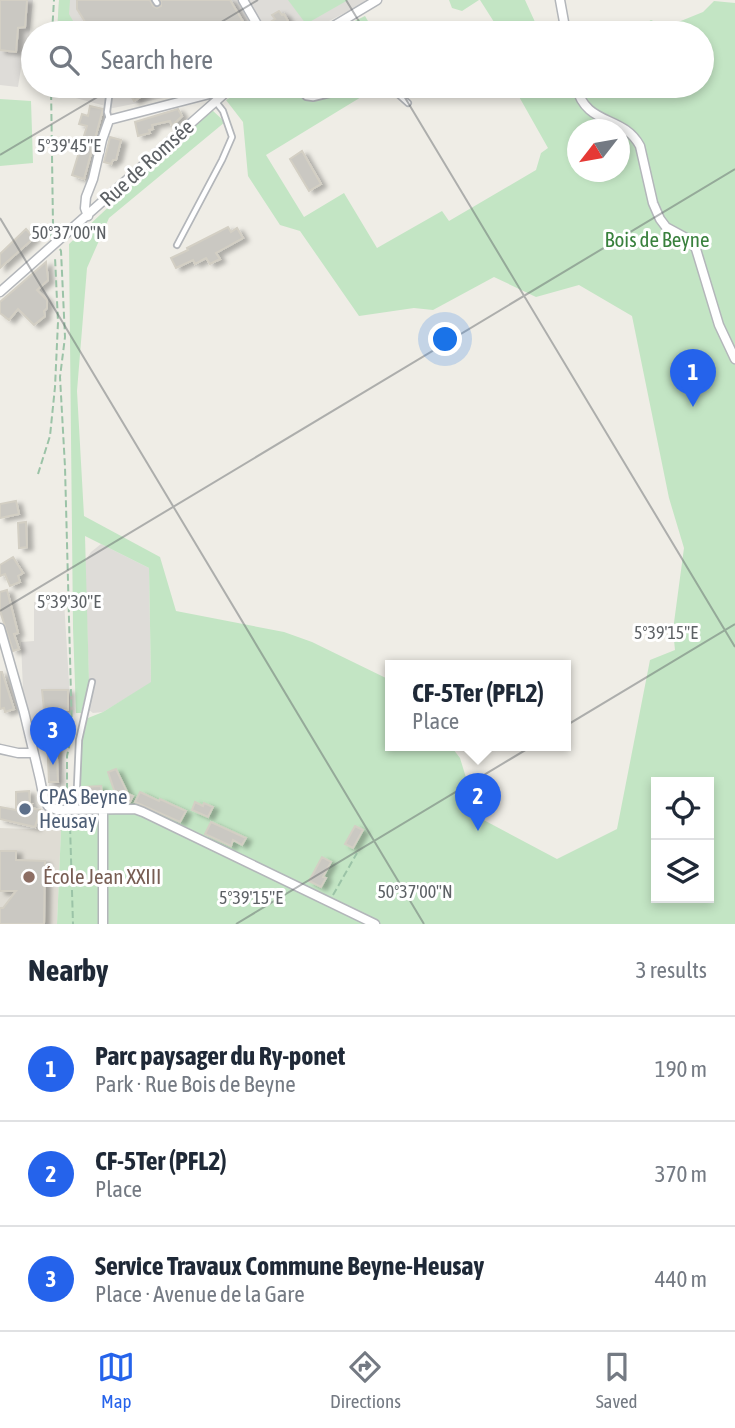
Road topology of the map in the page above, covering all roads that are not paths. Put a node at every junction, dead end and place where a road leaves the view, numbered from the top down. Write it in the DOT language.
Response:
graph roads {
  1 [pos="243,0"];
  2 [pos="377,0"];
  3 [pos="560,0"];
  4 [pos="255,21"];
  5 [pos="342,21"];
  6 [pos="564,21"];
  7 [pos="109,98"];
  8 [pos="191,98"];
  9 [pos="220,98"];
  10 [pos="402,98"];
  11 [pos="580,98"];
  12 [pos="216,102"];
  13 [pos="408,103"];
  14 [pos="110,120"];
  15 [pos="88,216"];
  16 [pos="177,245"];
  17 [pos="0,292"];
  18 [pos="735,359"];
  19 [pos="0,628"];
  20 [pos="92,682"];
  21 [pos="0,749"];
  22 [pos="33,753"];
  23 [pos="71,810"];
  24 [pos="103,810"];
  25 [pos="103,924"];
  26 [pos="375,924"];
  1 -- 4 [label="street"];
  2 -- 5 [label="street"];
  3 -- 6 [label="street"];
  7 -- 14 [label="lane"];
  8 -- 14 [label="street, Rue de Romsée"];
  9 -- 12 [label="street, Rue de Romsée"];
  10 -- 13 [label="lane"];
  11 -- 18 [label="street"];
  12 -- 15 [label="street, Rue de Romsée"];
  12 -- 16 [label="lane"];
  14 -- 15 [label="street, Rue de Romsée"];
  15 -- 17 [label="street, Rue de Romsée"];
  19 -- 22 [label="street"];
  20 -- 23 [label="lane"];
  21 -- 22 [label="street"];
  22 -- 23 [label="street"];
  23 -- 24 [label="street"];
  24 -- 25 [label="street"];
  24 -- 26 [label="street"];
}
